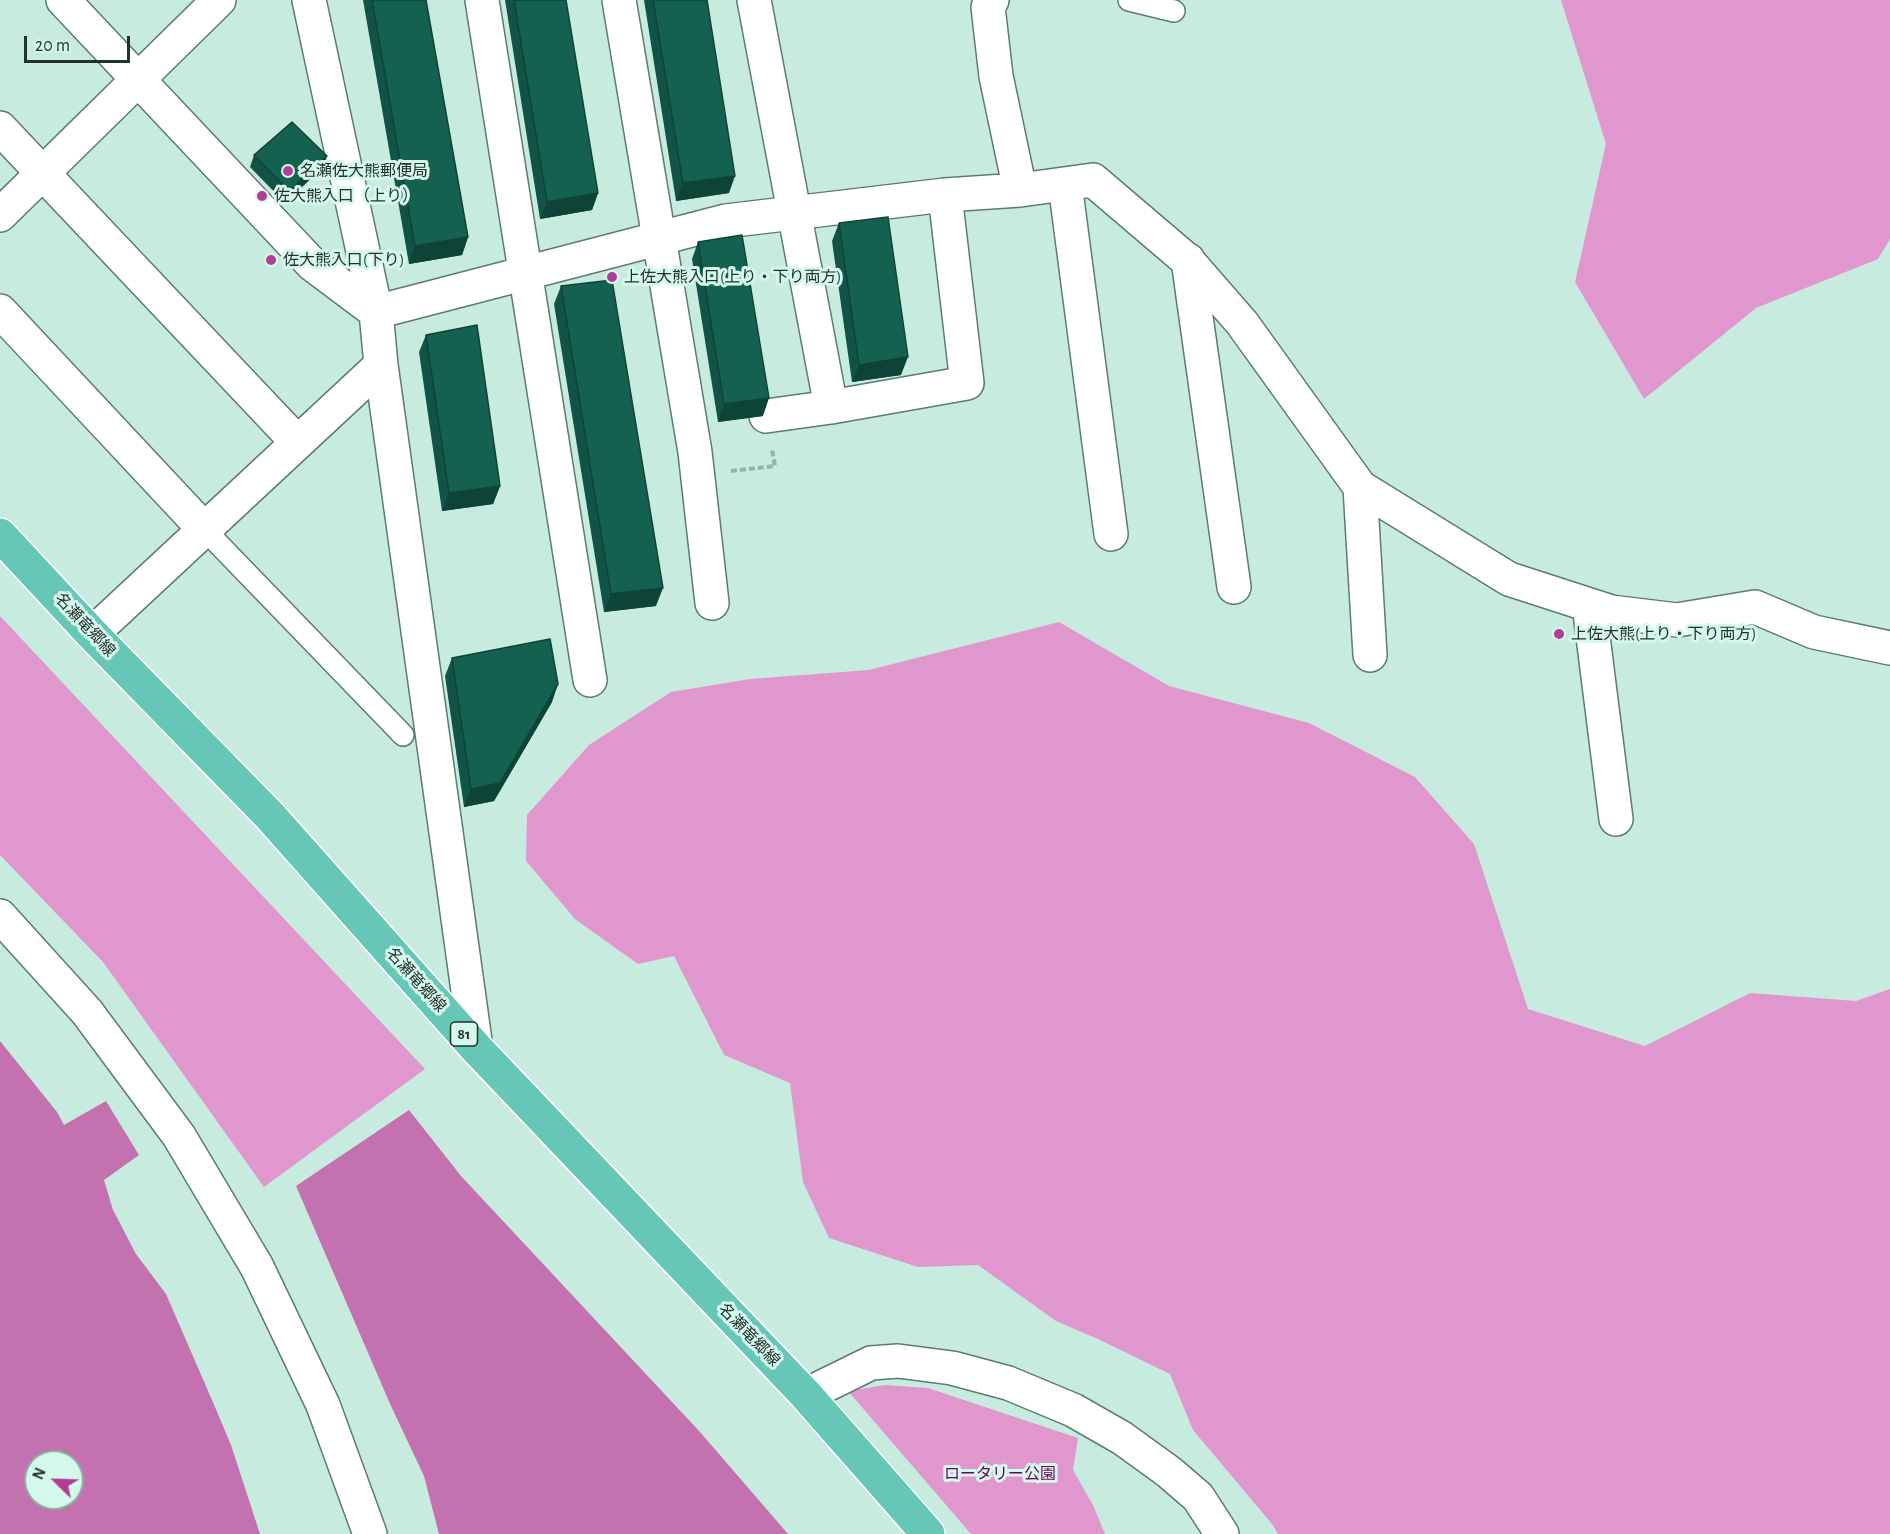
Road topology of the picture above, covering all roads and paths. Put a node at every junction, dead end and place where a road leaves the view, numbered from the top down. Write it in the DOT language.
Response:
graph roads {
  1 [pos="63,0"];
  2 [pos="219,0"];
  3 [pos="309,0"];
  4 [pos="482,0"];
  5 [pos="619,0"];
  6 [pos="754,0"];
  7 [pos="992,0"];
  8 [pos="1129,0"];
  9 [pos="1174,11"];
  10 [pos="138,79"];
  11 [pos="0,128"];
  12 [pos="43,173"];
  13 [pos="1065,184"];
  14 [pos="1020,190"];
  15 [pos="945,195"];
  16 [pos="793,213"];
  17 [pos="0,215"];
  18 [pos="661,238"];
  19 [pos="1188,260"];
  20 [pos="525,274"];
  21 [pos="0,311"];
  22 [pos="376,312"];
  23 [pos="381,365"];
  24 [pos="831,407"];
  25 [pos="766,416"];
  26 [pos="297,442"];
  27 [pos="698,474"];
  28 [pos="1360,487"];
  29 [pos="204,530"];
  30 [pos="1111,534"];
  31 [pos="0,535"];
  32 [pos="1234,587"];
  33 [pos="712,603"];
  34 [pos="1589,605"];
  35 [pos="92,634"];
  36 [pos="1890,648"];
  37 [pos="1370,655"];
  38 [pos="590,680"];
  39 [pos="403,735"];
  40 [pos="1616,819"];
  41 [pos="0,916"];
  42 [pos="476,1048"];
  43 [pos="806,1395"];
  44 [pos="370,1534"];
  45 [pos="928,1534"];
  46 [pos="1222,1534"];
  1 -- 10 [label="street"];
  2 -- 10 [label="street"];
  3 -- 22 [label="street"];
  4 -- 20 [label="street"];
  5 -- 18 [label="street"];
  6 -- 16 [label="street"];
  7 -- 14 [label="street"];
  8 -- 9 [label="lane"];
  10 -- 12 [label="street"];
  10 -- 22 [label="street"];
  11 -- 12 [label="street"];
  12 -- 17 [label="street"];
  12 -- 26 [label="street"];
  13 -- 14 [label="street"];
  13 -- 19 [label="street"];
  13 -- 30 [label="street"];
  14 -- 15 [label="street"];
  15 -- 16 [label="street"];
  15 -- 24 [label="street"];
  16 -- 18 [label="street"];
  16 -- 24 [label="street"];
  18 -- 20 [label="street"];
  18 -- 27 [label="street"];
  19 -- 28 [label="street"];
  19 -- 32 [label="street"];
  20 -- 22 [label="street"];
  20 -- 38 [label="street"];
  21 -- 29 [label="street"];
  22 -- 23 [label="street"];
  23 -- 26 [label="street"];
  23 -- 42 [label="street"];
  24 -- 25 [label="street"];
  25 -- 27 [label="path"];
  26 -- 29 [label="street"];
  27 -- 33 [label="street"];
  28 -- 34 [label="street"];
  28 -- 37 [label="street"];
  29 -- 35 [label="street"];
  29 -- 39 [label="lane"];
  31 -- 35 [label="main road, 名瀬竜郷線 / 81"];
  34 -- 36 [label="street"];
  34 -- 40 [label="street"];
  35 -- 42 [label="main road, 名瀬竜郷線 / 81"];
  41 -- 44 [label="street"];
  42 -- 43 [label="main road, 名瀬竜郷線 / 81"];
  43 -- 45 [label="main road, 名瀬竜郷線 / 81"];
  43 -- 46 [label="street"];
}
